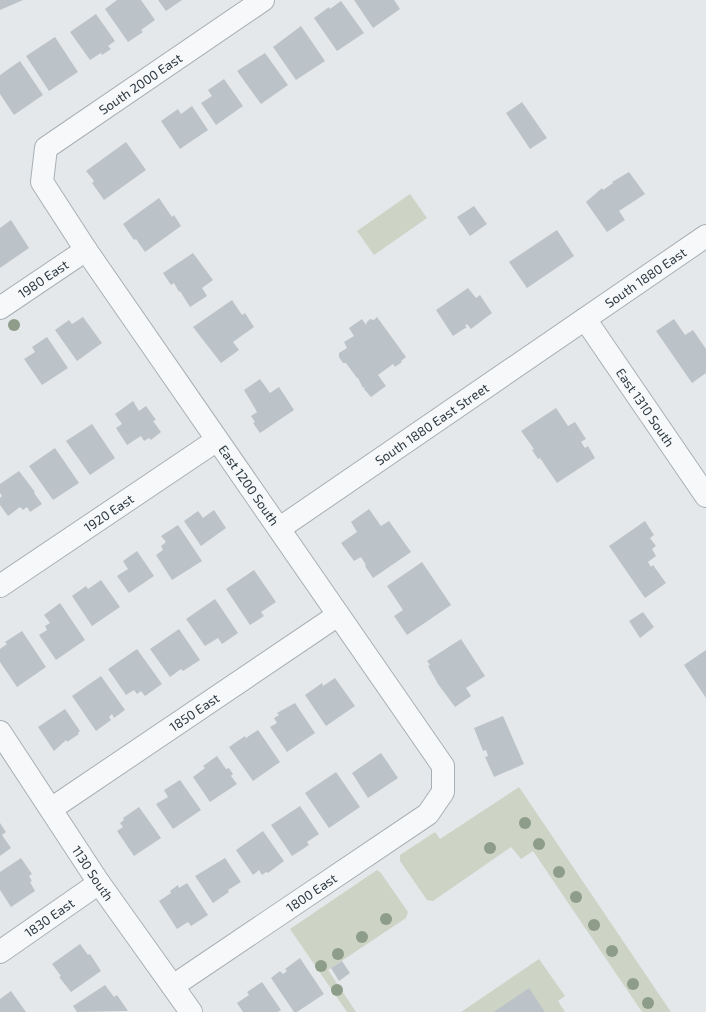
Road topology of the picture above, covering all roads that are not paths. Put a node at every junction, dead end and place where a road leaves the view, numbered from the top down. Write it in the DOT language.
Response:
graph roads {
  1 [pos="263,0"];
  2 [pos="42,182"];
  3 [pos="706,236"];
  4 [pos="86,250"];
  5 [pos="0,308"];
  6 [pos="585,320"];
  7 [pos="217,440"];
  8 [pos="706,496"];
  9 [pos="280,528"];
  10 [pos="0,586"];
  11 [pos="338,615"];
  12 [pos="0,732"];
  13 [pos="443,792"];
  14 [pos="52,810"];
  15 [pos="99,883"];
  16 [pos="0,952"];
  17 [pos="173,986"];
  18 [pos="191,1012"];
  1 -- 2 [label="street, South 2000 East"];
  2 -- 4 [label="street, East 1200 South"];
  3 -- 6 [label="street, South 1880 East"];
  4 -- 5 [label="street, 1980 East"];
  4 -- 7 [label="street, East 1200 South"];
  6 -- 8 [label="street, East 1310 South"];
  6 -- 9 [label="street, South 1880 East Street"];
  7 -- 9 [label="street, East 1200 South"];
  7 -- 10 [label="street, 1920 East"];
  9 -- 11 [label="street, East 1200 South"];
  11 -- 13 [label="street, East 1200 South"];
  11 -- 14 [label="street, 1850 East"];
  12 -- 14 [label="street, 1130 South"];
  13 -- 17 [label="street, 1800 East"];
  14 -- 15 [label="street, 1130 South"];
  15 -- 16 [label="street, 1830 East"];
  15 -- 17 [label="street, 1130 South"];
  17 -- 18 [label="street, 1130 South"];
}
